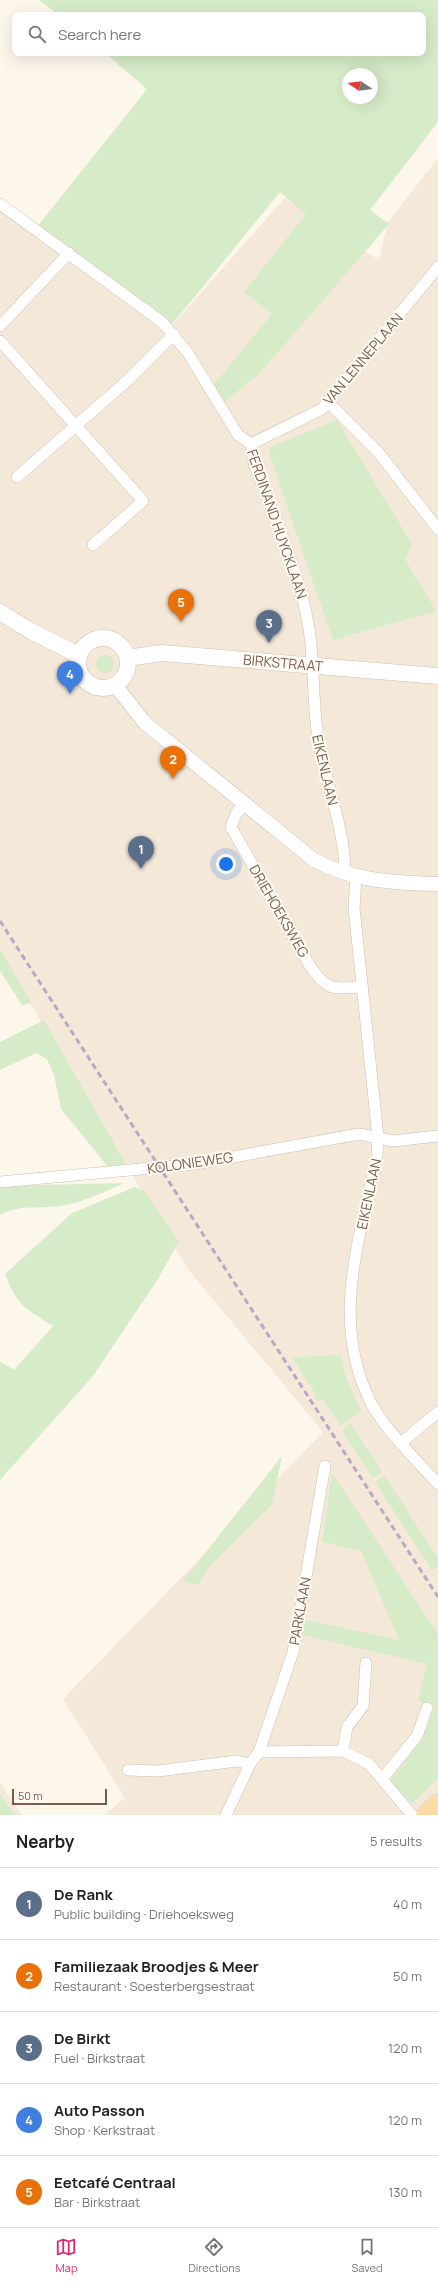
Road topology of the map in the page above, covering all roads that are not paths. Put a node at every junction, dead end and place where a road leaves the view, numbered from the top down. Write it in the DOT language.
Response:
graph roads {
  1 [pos="0,204"];
  2 [pos="70,253"];
  3 [pos="438,268"];
  4 [pos="0,326"];
  5 [pos="174,334"];
  6 [pos="0,341"];
  7 [pos="328,402"];
  8 [pos="76,426"];
  9 [pos="252,444"];
  10 [pos="17,477"];
  11 [pos="438,529"];
  12 [pos="93,545"];
  13 [pos="0,612"];
  14 [pos="79,655"];
  15 [pos="127,658"];
  16 [pos="312,666"];
  17 [pos="438,676"];
  18 [pos="115,685"];
  19 [pos="244,804"];
  20 [pos="351,875"];
  21 [pos="438,884"];
  22 [pos="361,987"];
  23 [pos="438,1136"];
  24 [pos="378,1137"];
  25 [pos="0,1182"];
  26 [pos="438,1412"];
  27 [pos="401,1443"];
  28 [pos="325,1466"];
  29 [pos="438,1484"];
  30 [pos="366,1663"];
  31 [pos="427,1708"];
  32 [pos="343,1750"];
  33 [pos="259,1752"];
  34 [pos="250,1764"];
  35 [pos="128,1770"];
  36 [pos="382,1779"];
  37 [pos="438,1803"];
  38 [pos="226,1815"];
  39 [pos="412,1815"];
  40 [pos="425,1815"];
  1 -- 2 [label="street, FERDINAND HUYCKLAAN"];
  2 -- 4 [label="street"];
  2 -- 5 [label="street, FERDINAND HUYCKLAAN"];
  3 -- 7 [label="street, VAN LENNEPLAAN"];
  5 -- 8 [label="street"];
  5 -- 9 [label="street, FERDINAND HUYCKLAAN"];
  6 -- 8 [label="street"];
  7 -- 9 [label="street, VAN LENNEPLAAN"];
  7 -- 11 [label="street"];
  8 -- 10 [label="street"];
  8 -- 12 [label="street"];
  9 -- 16 [label="street, FERDINAND HUYCKLAAN"];
  13 -- 14 [label="main road"];
  14 -- 15 [label="main road"];
  14 -- 18 [label="main road"];
  15 -- 16 [label="main road, BIRKSTRAAT"];
  15 -- 18 [label="main road"];
  16 -- 17 [label="main road, BIRKSTRAAT"];
  16 -- 20 [label="street, EIKENLAAN"];
  18 -- 19 [label="street"];
  19 -- 20 [label="street"];
  19 -- 22 [label="street, DRIEHOEKSWEG"];
  20 -- 21 [label="street"];
  20 -- 22 [label="street, EIKENLAAN"];
  22 -- 24 [label="street, EIKENLAAN"];
  23 -- 24 [label="street, KOLONIEWEG"];
  24 -- 25 [label="street, KOLONIEWEG"];
  24 -- 27 [label="street, EIKENLAAN"];
  26 -- 27 [label="street"];
  27 -- 29 [label="street, EIKENLAAN"];
  28 -- 33 [label="street, PARKLAAN"];
  30 -- 32 [label="street"];
  31 -- 36 [label="street"];
  32 -- 33 [label="street"];
  32 -- 36 [label="street"];
  33 -- 34 [label="street, PARKLAAN"];
  34 -- 35 [label="street"];
  34 -- 38 [label="street, PARKLAAN"];
  36 -- 39 [label="street"];
  37 -- 40 [label="main road"];
}
